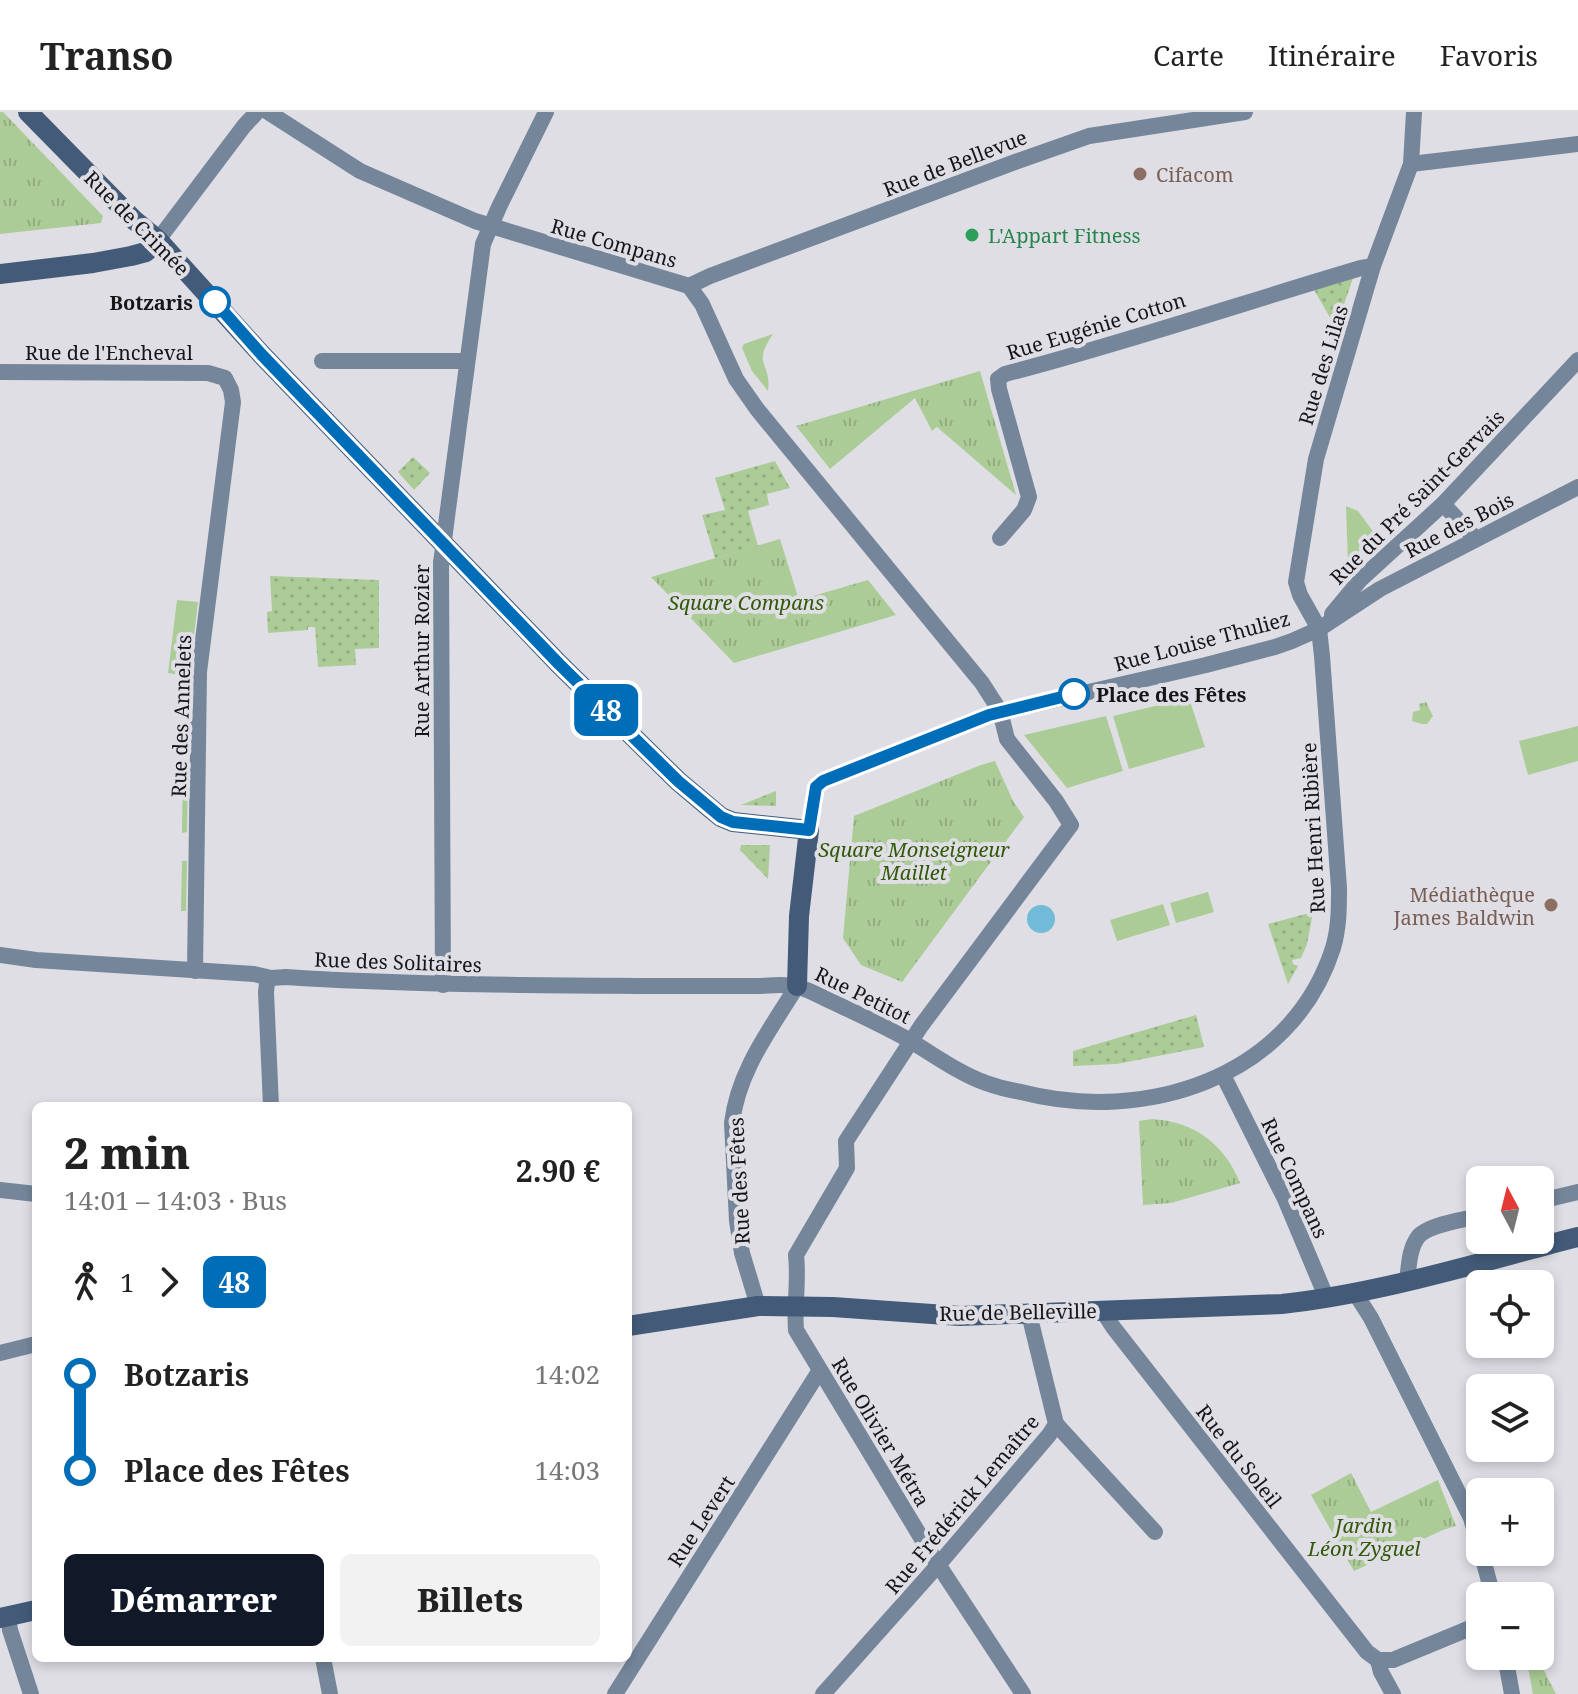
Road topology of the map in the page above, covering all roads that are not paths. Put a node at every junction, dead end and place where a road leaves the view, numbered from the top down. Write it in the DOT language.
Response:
graph roads {
  1 [pos="28,112"];
  2 [pos="257,112"];
  3 [pos="268,112"];
  4 [pos="546,112"];
  5 [pos="1245,112"];
  6 [pos="1414,112"];
  7 [pos="1578,144"];
  8 [pos="1411,164"];
  9 [pos="490,227"];
  10 [pos="158,240"];
  11 [pos="1373,266"];
  12 [pos="0,274"];
  13 [pos="689,286"];
  14 [pos="1578,360"];
  15 [pos="322,361"];
  16 [pos="467,361"];
  17 [pos="0,372"];
  18 [pos="218,374"];
  19 [pos="1578,487"];
  20 [pos="1443,504"];
  21 [pos="1000,538"];
  22 [pos="1476,539"];
  23 [pos="1319,629"];
  24 [pos="1000,711"];
  25 [pos="809,830"];
  26 [pos="0,955"];
  27 [pos="195,971"];
  28 [pos="271,978"];
  29 [pos="443,985"];
  30 [pos="797,986"];
  31 [pos="911,1041"];
  32 [pos="1223,1075"];
  33 [pos="271,1102"];
  34 [pos="0,1190"];
  35 [pos="1578,1192"];
  36 [pos="32,1194"];
  37 [pos="1554,1198"];
  38 [pos="1466,1220"];
  39 [pos="1578,1237"];
  40 [pos="1407,1281"];
  41 [pos="1355,1293"];
  42 [pos="1327,1299"];
  43 [pos="758,1306"];
  44 [pos="795,1307"];
  45 [pos="1102,1310"];
  46 [pos="1029,1314"];
  47 [pos="632,1325"];
  48 [pos="32,1345"];
  49 [pos="0,1353"];
  50 [pos="820,1370"];
  51 [pos="1056,1424"];
  52 [pos="1466,1508"];
  53 [pos="1155,1532"];
  54 [pos="939,1564"];
  55 [pos="32,1611"];
  56 [pos="4,1617"];
  57 [pos="1466,1630"];
  58 [pos="1378,1660"];
  59 [pos="324,1662"];
  60 [pos="1508,1670"];
  61 [pos="31,1694"];
  62 [pos="330,1694"];
  63 [pos="615,1694"];
  64 [pos="823,1694"];
  65 [pos="1023,1694"];
  66 [pos="1393,1694"];
  67 [pos="1512,1694"];
  1 -- 10 [label="street, Rue de Crimée"];
  2 -- 10 [label="street"];
  3 -- 9 [label="street, Rue Compans"];
  4 -- 9 [label="street, Rue Arthur Rozier"];
  5 -- 13 [label="street, Rue de Bellevue"];
  6 -- 8 [label="street, Rue des Lilas"];
  7 -- 8 [label="street"];
  8 -- 11 [label="street, Rue des Lilas"];
  9 -- 13 [label="street, Rue Compans"];
  9 -- 16 [label="street, Rue Arthur Rozier"];
  10 -- 12 [label="street"];
  10 -- 25 [label="street, Rue de Crimée"];
  11 -- 21 [label="street, Rue Eugénie Cotton"];
  11 -- 23 [label="street, Rue des Lilas"];
  13 -- 24 [label="street, Rue Compans"];
  14 -- 20 [label="street, Rue du Pré Saint-Gervais"];
  15 -- 16 [label="street"];
  16 -- 29 [label="street, Rue Arthur Rozier, bridge"];
  17 -- 18 [label="street, Rue de l'Encheval"];
  18 -- 27 [label="street, Rue des Annelets"];
  19 -- 22 [label="street, Rue des Bois"];
  20 -- 22 [label="street"];
  20 -- 23 [label="street, Rue du Pré Saint-Gervais"];
  22 -- 23 [label="street, Rue des Bois"];
  23 -- 24 [label="street, Rue Louise Thuliez"];
  23 -- 32 [label="street, Rue Henri Ribière"];
  24 -- 25 [label="street"];
  24 -- 31 [label="street, Rue Compans"];
  25 -- 30 [label="street, Rue des Fêtes"];
  26 -- 27 [label="street, Rue des Solitaires"];
  27 -- 28 [label="street, Rue des Solitaires"];
  28 -- 29 [label="street, Rue des Solitaires"];
  28 -- 33 [label="street"];
  29 -- 30 [label="street, Rue des Solitaires"];
  30 -- 31 [label="street, Rue Petitot"];
  30 -- 43 [label="street, Rue des Fêtes"];
  31 -- 32 [label="street, Rue Henri Ribière"];
  31 -- 44 [label="street"];
  32 -- 42 [label="street, Rue Compans"];
  34 -- 36 [label="street"];
  35 -- 37 [label="street"];
  38 -- 40 [label="street"];
  39 -- 40 [label="street, Rue de Belleville"];
  40 -- 41 [label="street, Rue de Belleville"];
  41 -- 42 [label="street, Rue de Belleville"];
  41 -- 52 [label="street"];
  42 -- 45 [label="street, Rue de Belleville"];
  43 -- 44 [label="street, Rue de Belleville"];
  43 -- 47 [label="street, Rue de Belleville"];
  44 -- 46 [label="street, Rue de Belleville"];
  44 -- 50 [label="street, Rue Olivier Métra"];
  45 -- 46 [label="street, Rue de Belleville"];
  45 -- 58 [label="street, Rue du Soleil"];
  46 -- 51 [label="street, Rue Frédérick Lemaître"];
  48 -- 49 [label="street"];
  50 -- 54 [label="street, Rue Olivier Métra"];
  50 -- 63 [label="street, Rue Levert"];
  51 -- 53 [label="street"];
  51 -- 54 [label="street, Rue Frédérick Lemaître"];
  54 -- 64 [label="street, Rue Frédérick Lemaître"];
  54 -- 65 [label="street, Rue Olivier Métra"];
  55 -- 56 [label="street"];
  56 -- 61 [label="street"];
  57 -- 58 [label="street"];
  58 -- 66 [label="street, Rue du Soleil"];
  59 -- 62 [label="street"];
  60 -- 67 [label="street"];
}
